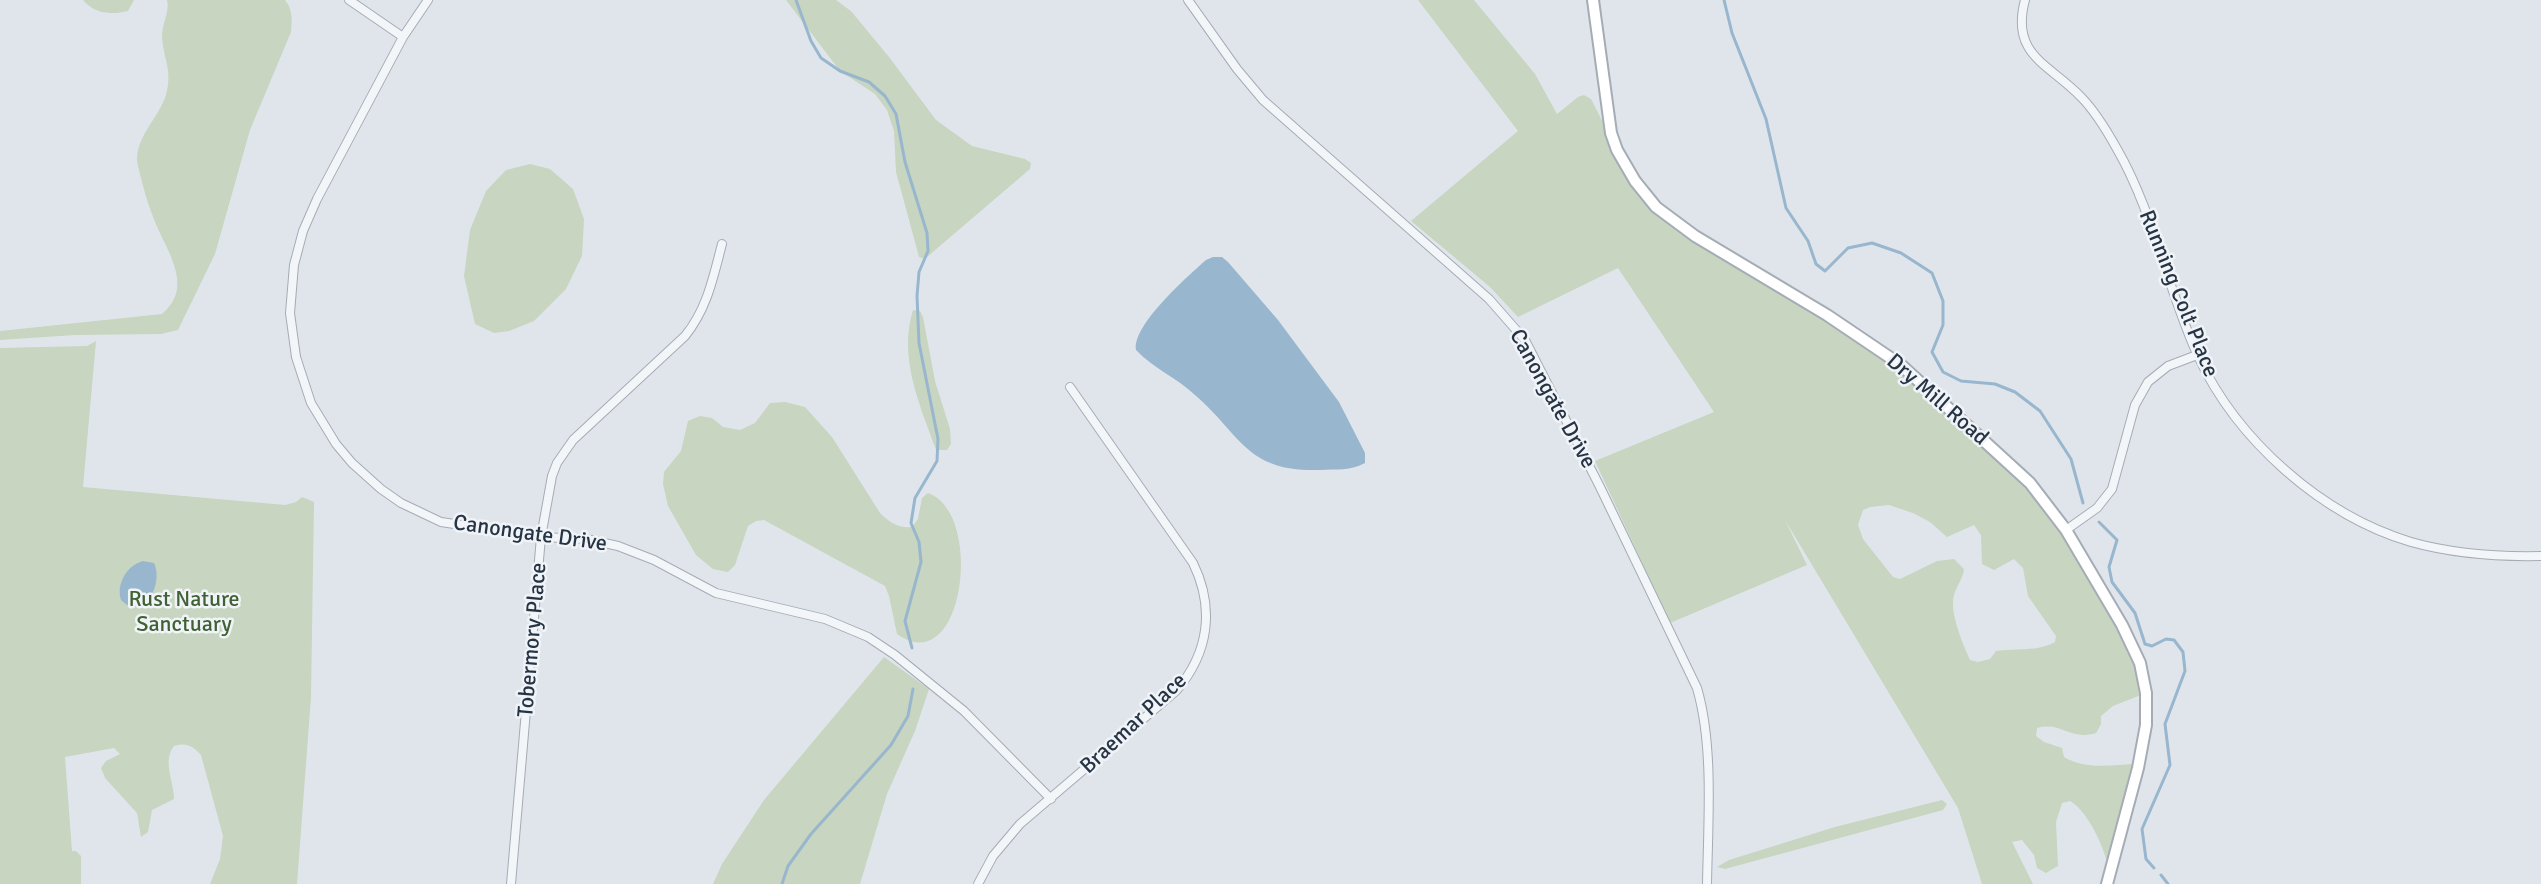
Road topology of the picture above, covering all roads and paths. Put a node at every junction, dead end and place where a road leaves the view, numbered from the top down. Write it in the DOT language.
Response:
graph roads {
  1 [pos="349,0"];
  2 [pos="428,0"];
  3 [pos="1188,0"];
  4 [pos="1593,0"];
  5 [pos="2025,0"];
  6 [pos="403,37"];
  7 [pos="722,244"];
  8 [pos="2197,355"];
  9 [pos="1070,387"];
  10 [pos="2066,530"];
  11 [pos="541,537"];
  12 [pos="2541,556"];
  13 [pos="1051,799"];
  14 [pos="511,884"];
  15 [pos="978,884"];
  16 [pos="1707,884"];
  17 [pos="2107,884"];
  1 -- 6 [label="street"];
  2 -- 6 [label="street, Canongate Drive"];
  3 -- 16 [label="street, Canongate Drive"];
  4 -- 10 [label="street, Dry Mill Road"];
  5 -- 8 [label="street, Running Colt Place"];
  6 -- 11 [label="street, Canongate Drive"];
  7 -- 11 [label="street, Tobermory Place"];
  8 -- 10 [label="street"];
  8 -- 12 [label="street, Running Colt Place"];
  9 -- 13 [label="street, Braemar Place"];
  10 -- 17 [label="street, Dry Mill Road"];
  11 -- 13 [label="street, Canongate Drive"];
  11 -- 14 [label="street, Tobermory Place"];
  13 -- 15 [label="street, Braemar Place"];
}
